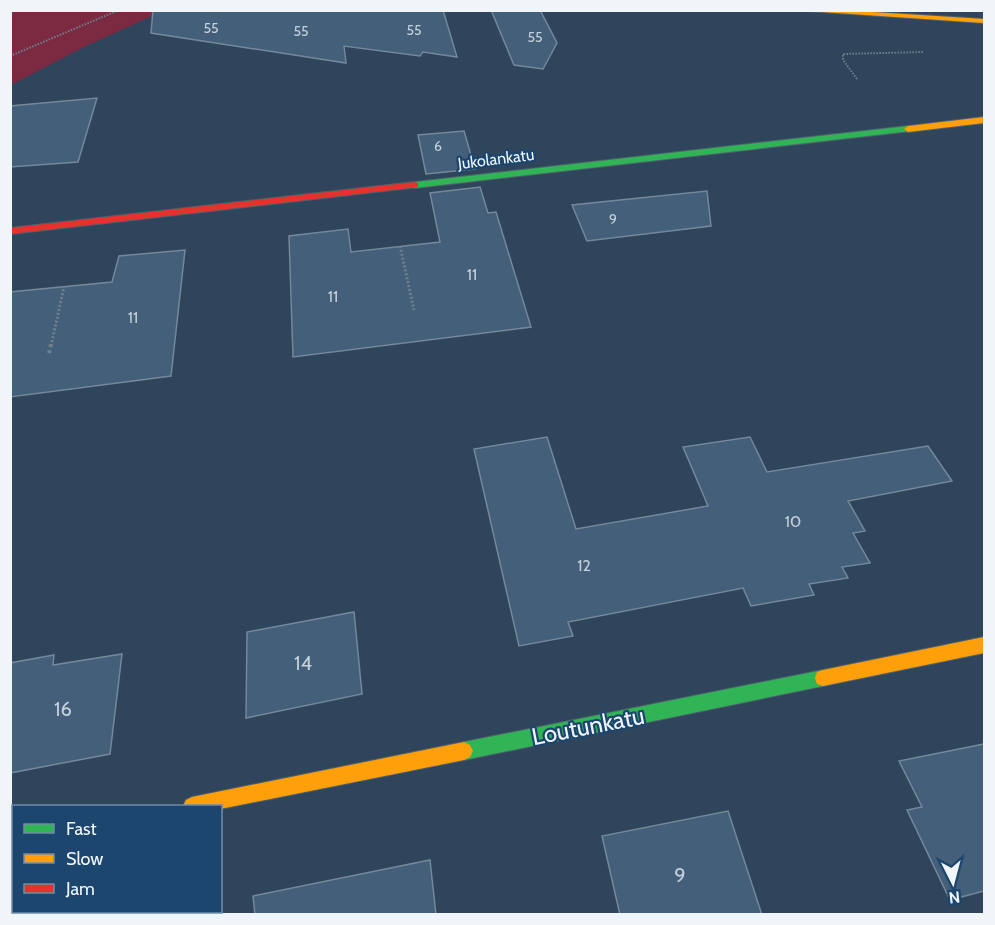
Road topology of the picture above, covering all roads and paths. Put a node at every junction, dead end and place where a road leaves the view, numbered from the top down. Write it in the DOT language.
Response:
graph roads {
  1 [pos="119,10"];
  2 [pos="795,10"];
  3 [pos="984,21"];
  4 [pos="925,52"];
  5 [pos="10,57"];
  6 [pos="857,79"];
  7 [pos="984,120"];
  8 [pos="10,231"];
  9 [pos="400,246"];
  10 [pos="64,287"];
  11 [pos="414,310"];
  12 [pos="49,353"];
  13 [pos="984,645"];
  14 [pos="202,805"];
  1 -- 5 [label="path"];
  2 -- 3 [label="street"];
  4 -- 6 [label="path"];
  7 -- 8 [label="street, Jukolankatu"];
  9 -- 11 [label="path"];
  10 -- 12 [label="path"];
  13 -- 14 [label="street, Loutunkatu"];
}
